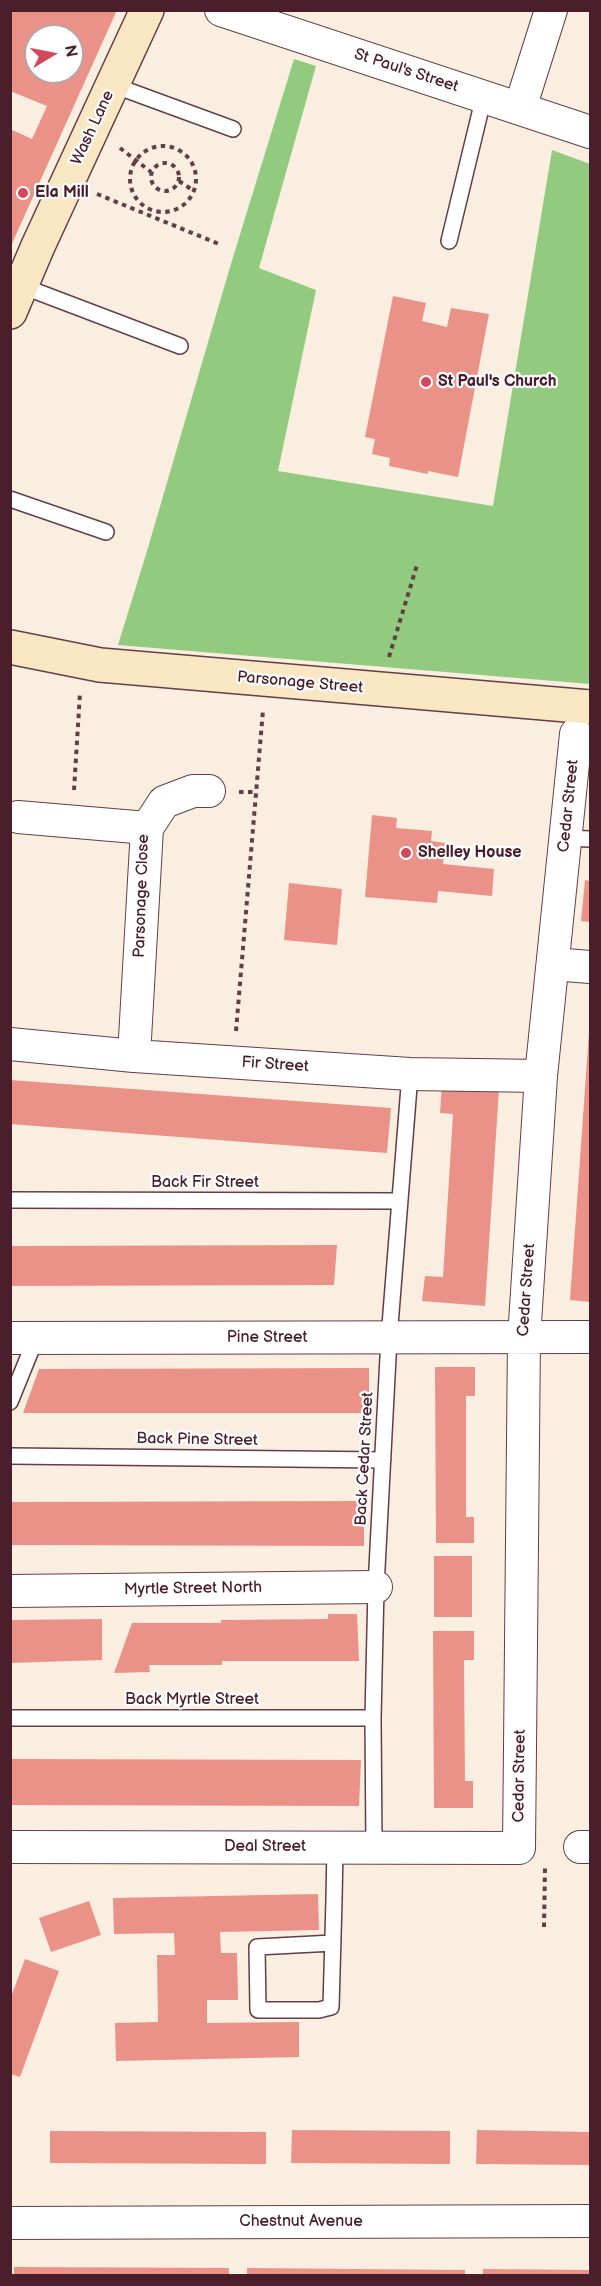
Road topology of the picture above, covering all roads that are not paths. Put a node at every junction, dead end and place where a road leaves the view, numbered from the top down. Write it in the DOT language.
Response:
graph roads {
  1 [pos="147,10"];
  2 [pos="221,10"];
  3 [pos="551,10"];
  4 [pos="112,85"];
  5 [pos="484,96"];
  6 [pos="520,108"];
  7 [pos="233,129"];
  8 [pos="591,132"];
  9 [pos="449,242"];
  10 [pos="16,299"];
  11 [pos="180,346"];
  12 [pos="10,500"];
  13 [pos="106,532"];
  14 [pos="10,647"];
  15 [pos="584,721"];
  16 [pos="209,791"];
  17 [pos="18,817"];
  18 [pos="147,828"];
  19 [pos="578,838"];
  20 [pos="553,964"];
  21 [pos="591,967"];
  22 [pos="10,1044"];
  23 [pos="134,1056"];
  24 [pos="410,1074"];
  25 [pos="541,1076"];
  26 [pos="10,1200"];
  27 [pos="399,1201"];
  28 [pos="591,1337"];
  29 [pos="23,1338"];
  30 [pos="389,1338"];
  31 [pos="524,1338"];
  32 [pos="10,1401"];
  33 [pos="10,1456"];
  34 [pos="383,1460"];
  35 [pos="376,1587"];
  36 [pos="10,1591"];
  37 [pos="10,1718"];
  38 [pos="373,1718"];
  39 [pos="10,1847"];
  40 [pos="335,1847"];
  41 [pos="374,1847"];
  42 [pos="519,1848"];
  43 [pos="333,1943"];
  44 [pos="591,2221"];
  45 [pos="10,2223"];
  1 -- 4 [label="main road, Wash Lane"];
  2 -- 5 [label="street, St Paul's Street"];
  3 -- 6 [label="street"];
  4 -- 7 [label="lane"];
  4 -- 10 [label="main road, Wash Lane"];
  5 -- 6 [label="street, St Paul's Street"];
  5 -- 9 [label="lane"];
  6 -- 8 [label="street, St Paul's Street"];
  10 -- 11 [label="lane"];
  12 -- 13 [label="lane"];
  14 -- 15 [label="main road, Parsonage Street"];
  15 -- 19 [label="street, Cedar Street"];
  16 -- 18 [label="street"];
  17 -- 18 [label="street, Parsonage Close"];
  18 -- 23 [label="street, Parsonage Close"];
  19 -- 20 [label="street, Cedar Street"];
  20 -- 21 [label="street"];
  20 -- 25 [label="street, Cedar Street"];
  22 -- 23 [label="street, Fir Street"];
  23 -- 24 [label="street, Fir Street"];
  24 -- 25 [label="street, Fir Street"];
  24 -- 27 [label="lane, Back Cedar Street"];
  25 -- 31 [label="street, Cedar Street"];
  26 -- 27 [label="lane, Back Fir Street"];
  27 -- 30 [label="lane, Back Cedar Street"];
  28 -- 31 [label="street, Pine Street"];
  29 -- 30 [label="street, Pine Street"];
  29 -- 32 [label="lane"];
  30 -- 31 [label="street, Pine Street"];
  30 -- 34 [label="lane, Back Cedar Street"];
  31 -- 42 [label="street, Cedar Street"];
  33 -- 34 [label="lane, Back Pine Street"];
  34 -- 35 [label="lane, Back Cedar Street"];
  35 -- 36 [label="street, Myrtle Street North"];
  35 -- 38 [label="lane, Back Cedar Street"];
  37 -- 38 [label="lane, Back Myrtle Street"];
  38 -- 41 [label="lane, Back Cedar Street"];
  39 -- 40 [label="street, Deal Street"];
  40 -- 41 [label="street, Deal Street"];
  40 -- 43 [label="lane"];
  41 -- 42 [label="street, Deal Street"];
  43 -- 43 [label="lane"];
  44 -- 45 [label="street, Chestnut Avenue"];
}
